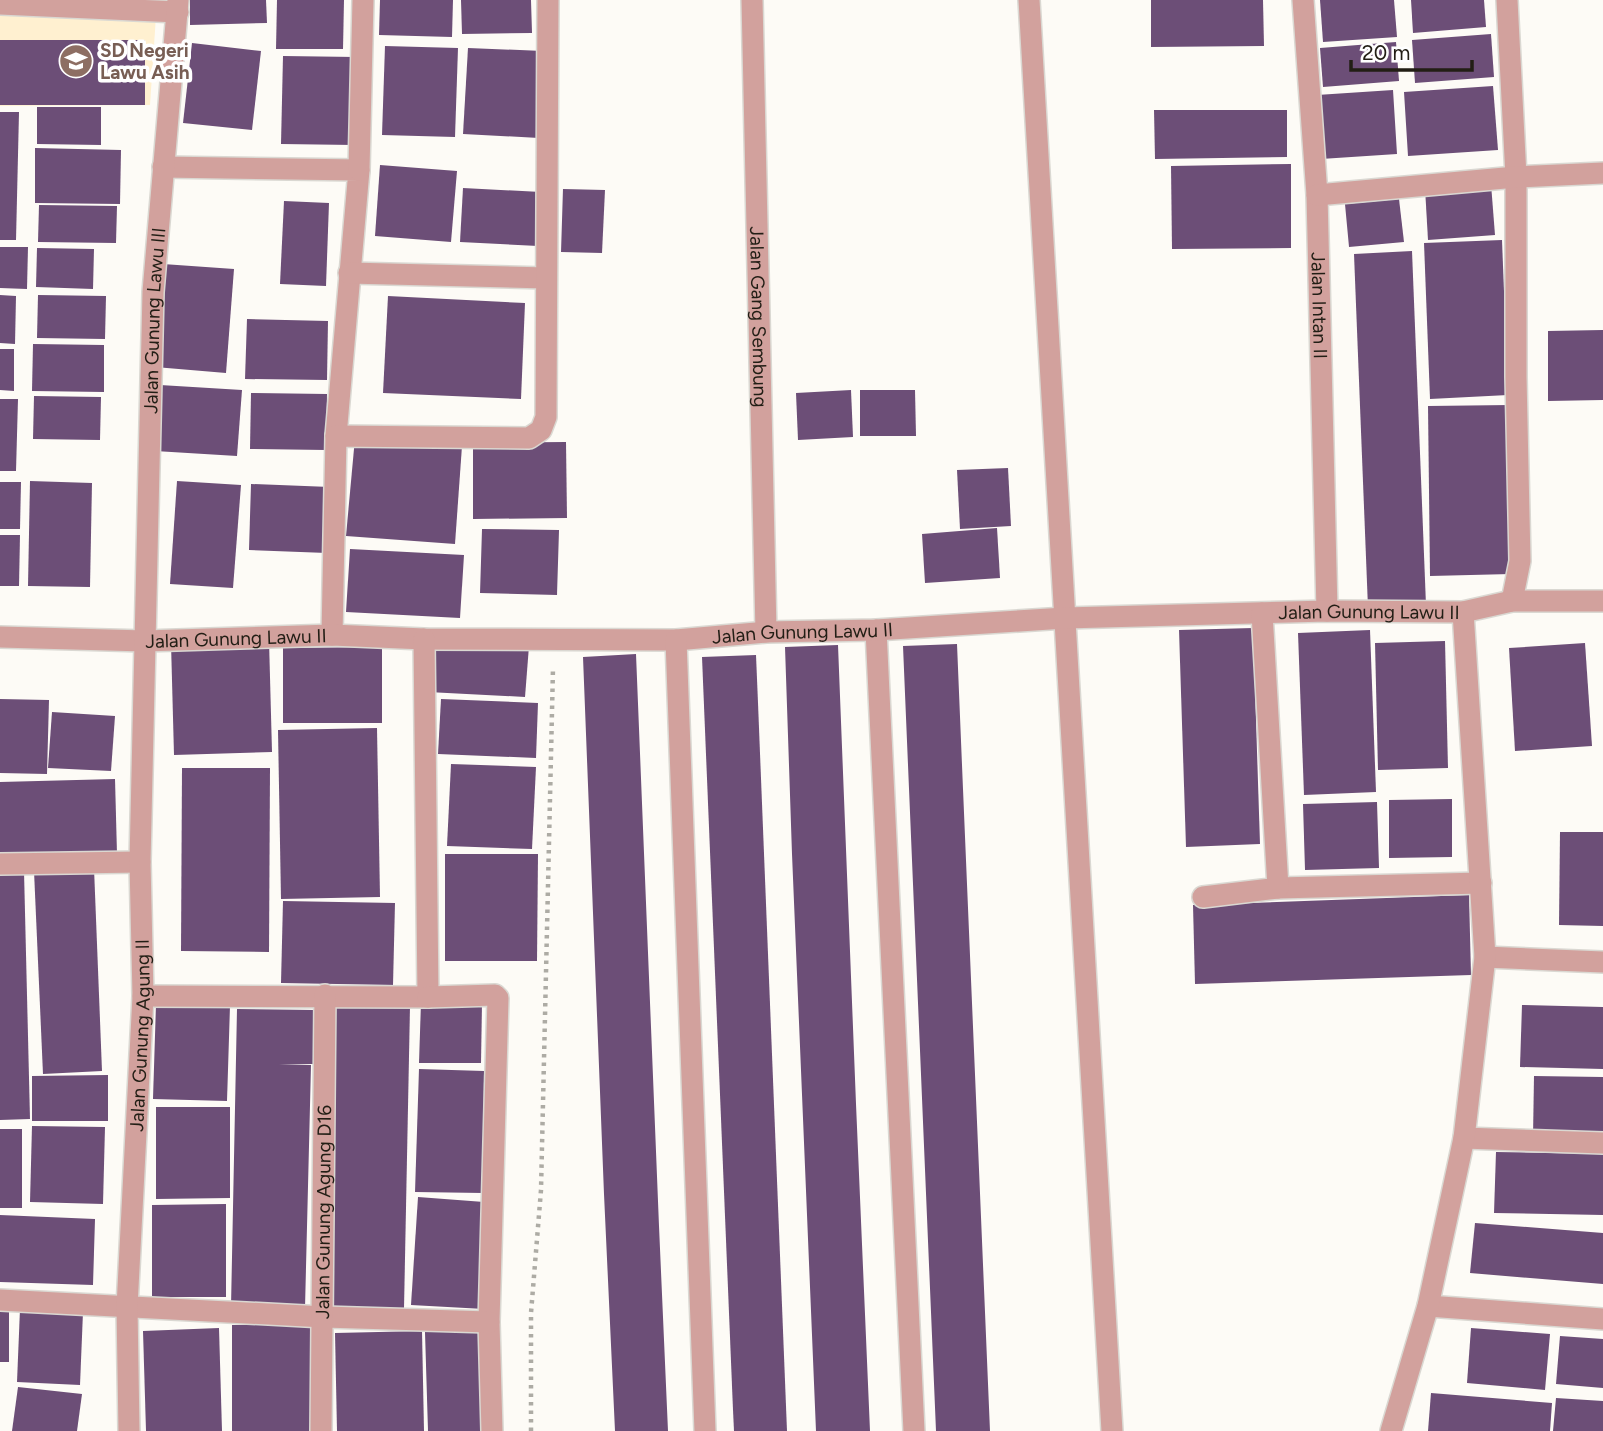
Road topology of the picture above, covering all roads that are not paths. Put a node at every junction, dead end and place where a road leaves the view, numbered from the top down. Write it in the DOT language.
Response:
graph roads {
  1 [pos="363,0"];
  2 [pos="548,0"];
  3 [pos="752,0"];
  4 [pos="1029,0"];
  5 [pos="1303,0"];
  6 [pos="1507,0"];
  7 [pos="0,4"];
  8 [pos="178,6"];
  9 [pos="163,167"];
  10 [pos="359,170"];
  11 [pos="1603,173"];
  12 [pos="1516,177"];
  13 [pos="1317,195"];
  14 [pos="349,273"];
  15 [pos="545,278"];
  16 [pos="336,436"];
  17 [pos="1512,601"];
  18 [pos="1603,601"];
  19 [pos="1327,611"];
  20 [pos="1463,612"];
  21 [pos="1262,613"];
  22 [pos="1065,618"];
  23 [pos="876,631"];
  24 [pos="766,632"];
  25 [pos="332,635"];
  26 [pos="0,636"];
  27 [pos="424,639"];
  28 [pos="676,640"];
  29 [pos="145,641"];
  30 [pos="140,862"];
  31 [pos="0,864"];
  32 [pos="1480,883"];
  33 [pos="1278,888"];
  34 [pos="1203,897"];
  35 [pos="1485,957"];
  36 [pos="1603,962"];
  37 [pos="325,995"];
  38 [pos="143,996"];
  39 [pos="428,997"];
  40 [pos="1464,1138"];
  41 [pos="1603,1143"];
  42 [pos="0,1300"];
  43 [pos="1428,1306"];
  44 [pos="127,1307"];
  45 [pos="324,1317"];
  46 [pos="1603,1319"];
  47 [pos="489,1322"];
  48 [pos="129,1431"];
  49 [pos="321,1431"];
  50 [pos="492,1431"];
  51 [pos="705,1431"];
  52 [pos="914,1431"];
  53 [pos="1112,1431"];
  54 [pos="1391,1431"];
  1 -- 10 [label="street"];
  2 -- 15 [label="street"];
  3 -- 24 [label="street, Jalan Gang Sembung"];
  4 -- 22 [label="street"];
  5 -- 13 [label="street, Jalan Intan II"];
  6 -- 12 [label="street"];
  7 -- 8 [label="street"];
  8 -- 9 [label="street, Jalan Gunung Lawu III"];
  9 -- 10 [label="street"];
  9 -- 29 [label="street, Jalan Gunung Lawu III"];
  10 -- 14 [label="street"];
  11 -- 12 [label="street"];
  12 -- 13 [label="street"];
  12 -- 17 [label="street"];
  13 -- 19 [label="street, Jalan Intan II"];
  14 -- 15 [label="street"];
  14 -- 16 [label="street"];
  15 -- 16 [label="street"];
  16 -- 25 [label="street"];
  17 -- 18 [label="street, Jalan Gunung Lawu II"];
  17 -- 20 [label="street, Jalan Gunung Lawu II"];
  19 -- 20 [label="street, Jalan Gunung Lawu II"];
  19 -- 21 [label="street, Jalan Gunung Lawu II"];
  20 -- 32 [label="street"];
  21 -- 22 [label="street, Jalan Gunung Lawu II"];
  21 -- 33 [label="street"];
  22 -- 23 [label="street, Jalan Gunung Lawu II"];
  22 -- 53 [label="street"];
  23 -- 24 [label="street, Jalan Gunung Lawu II"];
  23 -- 52 [label="street"];
  24 -- 28 [label="street, Jalan Gunung Lawu II"];
  25 -- 27 [label="street, Jalan Gunung Lawu II"];
  25 -- 29 [label="street, Jalan Gunung Lawu II"];
  26 -- 29 [label="street, Jalan Gunung Lawu II"];
  27 -- 28 [label="street, Jalan Gunung Lawu II"];
  27 -- 39 [label="street"];
  28 -- 51 [label="street"];
  29 -- 30 [label="street, Jalan Gunung Agung II"];
  30 -- 31 [label="street"];
  30 -- 38 [label="street, Jalan Gunung Agung II"];
  32 -- 33 [label="street"];
  32 -- 35 [label="street"];
  33 -- 34 [label="street"];
  35 -- 36 [label="street"];
  35 -- 40 [label="street"];
  37 -- 38 [label="street"];
  37 -- 39 [label="street"];
  37 -- 45 [label="street, Jalan Gunung Agung D16"];
  38 -- 44 [label="street, Jalan Gunung Agung II"];
  39 -- 47 [label="street"];
  40 -- 41 [label="street"];
  40 -- 43 [label="street"];
  42 -- 44 [label="street"];
  43 -- 46 [label="street"];
  43 -- 54 [label="street"];
  44 -- 45 [label="street"];
  44 -- 48 [label="street, Jalan Gunung Agung II"];
  45 -- 47 [label="street"];
  45 -- 49 [label="street, Jalan Gunung Agung D16"];
  47 -- 50 [label="street"];
}
